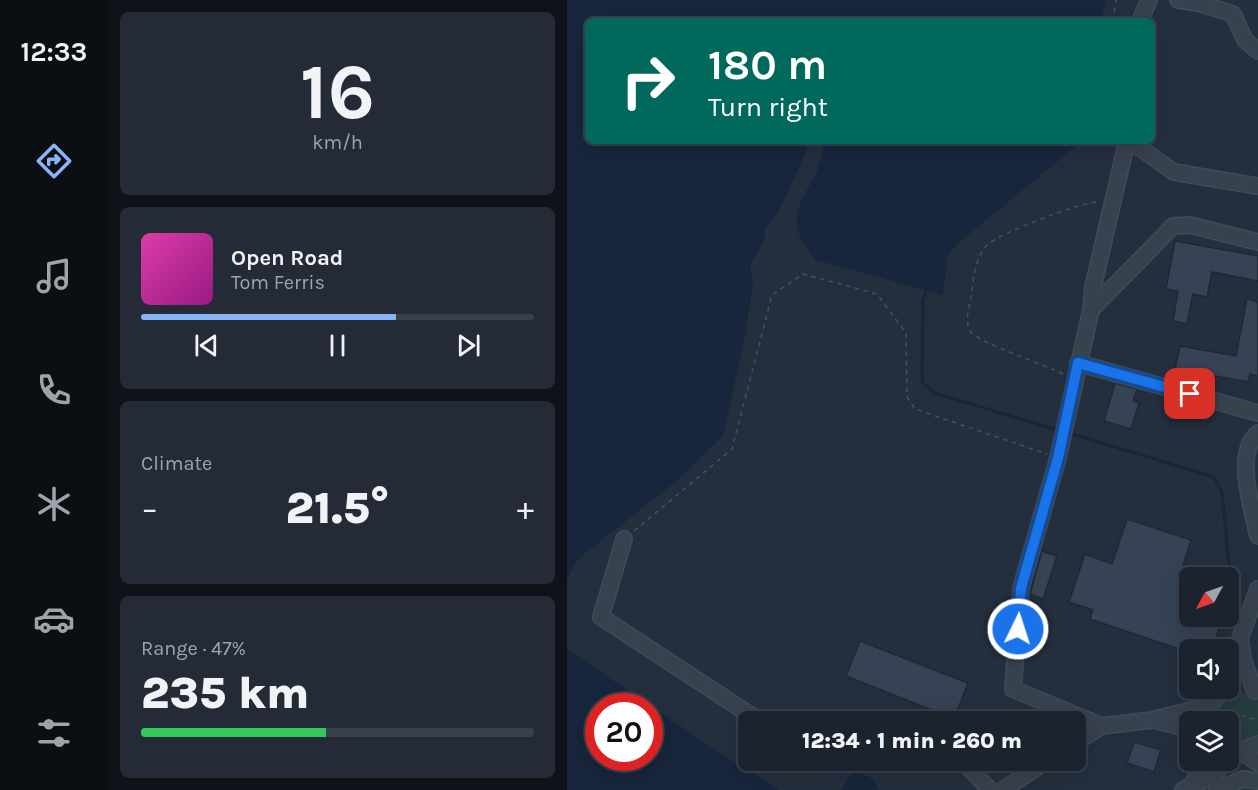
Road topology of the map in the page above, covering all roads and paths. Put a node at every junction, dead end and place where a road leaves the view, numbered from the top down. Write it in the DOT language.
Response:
graph roads {
  1 [pos="1116,0"];
  2 [pos="1149,0"];
  3 [pos="1178,0"];
  4 [pos="1113,18"];
  5 [pos="1141,18"];
  6 [pos="1258,51"];
  7 [pos="1127,144"];
  8 [pos="1132,144"];
  9 [pos="1258,186"];
  10 [pos="1113,202"];
  11 [pos="1258,242"];
  12 [pos="1091,310"];
  13 [pos="1078,363"];
  14 [pos="1075,379"];
  15 [pos="1258,413"];
  16 [pos="1258,433"];
  17 [pos="1059,452"];
  18 [pos="1258,536"];
  19 [pos="624,539"];
  20 [pos="1258,588"];
  21 [pos="1253,615"];
  22 [pos="1241,640"];
  23 [pos="1239,645"];
  24 [pos="1239,687"];
  25 [pos="1256,692"];
  26 [pos="1213,699"];
  27 [pos="1226,699"];
  28 [pos="745,711"];
  29 [pos="1152,720"];
  30 [pos="1258,720"];
  31 [pos="1102,726"];
  32 [pos="1179,727"];
  33 [pos="1086,736"];
  34 [pos="1258,744"];
  35 [pos="1239,751"];
  36 [pos="1239,756"];
  37 [pos="1258,763"];
  38 [pos="972,771"];
  39 [pos="1032,771"];
  40 [pos="1200,771"];
  41 [pos="1216,771"];
  42 [pos="1258,782"];
  43 [pos="1187,788"];
  44 [pos="990,790"];
  45 [pos="1003,790"];
  46 [pos="1217,790"];
  1 -- 4 [label="path"];
  2 -- 5 [label="lane"];
  3 -- 6 [label="lane"];
  7 -- 10 [label="lane"];
  8 -- 9 [label="lane"];
  10 -- 12 [label="lane"];
  10 -- 14 [label="path"];
  11 -- 12 [label="lane"];
  12 -- 13 [label="lane"];
  13 -- 14 [label="lane"];
  13 -- 15 [label="lane"];
  14 -- 17 [label="lane"];
  16 -- 18 [label="lane"];
  17 -- 19 [label="path"];
  17 -- 31 [label="lane"];
  19 -- 28 [label="lane"];
  20 -- 21 [label="lane"];
  21 -- 22 [label="lane"];
  22 -- 23 [label="lane"];
  22 -- 25 [label="lane"];
  24 -- 25 [label="lane"];
  26 -- 29 [label="lane"];
  27 -- 30 [label="path"];
  29 -- 31 [label="lane"];
  29 -- 32 [label="lane"];
  31 -- 33 [label="lane"];
  34 -- 35 [label="lane"];
  36 -- 37 [label="lane"];
  38 -- 44 [label="lane"];
  39 -- 45 [label="lane"];
  40 -- 43 [label="lane"];
  41 -- 43 [label="lane"];
  42 -- 46 [label="lane"];
}
